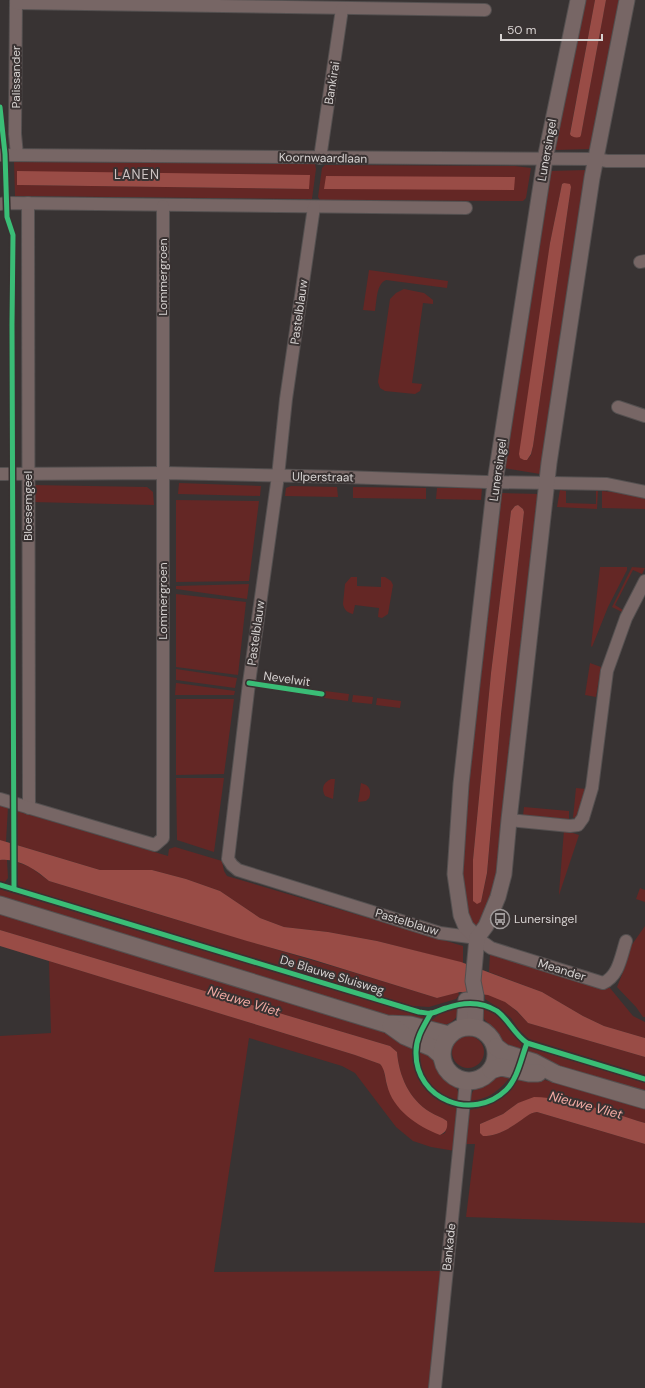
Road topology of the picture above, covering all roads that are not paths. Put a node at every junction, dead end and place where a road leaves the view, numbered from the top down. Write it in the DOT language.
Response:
graph roads {
  1 [pos="578,0"];
  2 [pos="627,0"];
  3 [pos="16,2"];
  4 [pos="178,3"];
  5 [pos="326,4"];
  6 [pos="358,4"];
  7 [pos="342,8"];
  8 [pos="485,10"];
  9 [pos="17,154"];
  10 [pos="0,155"];
  11 [pos="320,158"];
  12 [pos="545,159"];
  13 [pos="596,159"];
  14 [pos="645,161"];
  15 [pos="0,204"];
  16 [pos="28,204"];
  17 [pos="163,206"];
  18 [pos="314,206"];
  19 [pos="466,208"];
  20 [pos="618,407"];
  21 [pos="645,416"];
  22 [pos="164,473"];
  23 [pos="0,474"];
  24 [pos="28,474"];
  25 [pos="278,476"];
  26 [pos="495,482"];
  27 [pos="546,483"];
  28 [pos="645,492"];
  29 [pos="645,580"];
  30 [pos="0,799"];
  31 [pos="29,808"];
  32 [pos="509,820"];
  33 [pos="0,906"];
  34 [pos="626,941"];
  35 [pos="476,945"];
  36 [pos="387,1024"];
  37 [pos="470,1027"];
  38 [pos="449,1035"];
  39 [pos="496,1047"];
  40 [pos="442,1055"];
  41 [pos="491,1070"];
  42 [pos="556,1074"];
  43 [pos="466,1081"];
  44 [pos="645,1100"];
  45 [pos="435,1388"];
  1 -- 12 [label="street, Lunersingel"];
  2 -- 13 [label="street"];
  3 -- 4 [label="street"];
  3 -- 9 [label="street, Palissander"];
  4 -- 5 [label="street"];
  5 -- 7 [label="street"];
  6 -- 7 [label="street"];
  6 -- 8 [label="street"];
  7 -- 11 [label="street, Bankirai"];
  9 -- 10 [label="street, Koornwaardlaan"];
  9 -- 11 [label="street, Koornwaardlaan"];
  11 -- 12 [label="street, Koornwaardlaan"];
  12 -- 13 [label="street, Koornwaardlaan"];
  12 -- 26 [label="street, Lunersingel"];
  13 -- 14 [label="street, Koornwaardlaan"];
  13 -- 27 [label="street"];
  15 -- 16 [label="street"];
  16 -- 17 [label="street"];
  16 -- 24 [label="street, Bloesemgeel"];
  17 -- 18 [label="street"];
  17 -- 22 [label="street, Lommergroen"];
  18 -- 19 [label="street"];
  18 -- 25 [label="street, Pastelblauw"];
  20 -- 21 [label="street"];
  22 -- 24 [label="street, Ulperstraat"];
  22 -- 25 [label="street, Ulperstraat"];
  22 -- 31 [label="street, Lommergroen"];
  23 -- 24 [label="street, Ulperstraat"];
  24 -- 31 [label="street, Bloesemgeel"];
  25 -- 26 [label="street, Ulperstraat"];
  25 -- 35 [label="street, Pastelblauw"];
  26 -- 27 [label="street, Ulperstraat"];
  26 -- 35 [label="street, Lunersingel"];
  27 -- 28 [label="street, Ulperstraat"];
  27 -- 32 [label="street"];
  29 -- 32 [label="street"];
  30 -- 31 [label="street, Lommergroen"];
  32 -- 35 [label="street"];
  33 -- 36 [label="main road"];
  34 -- 35 [label="street, Meander"];
  35 -- 37 [label="street"];
  36 -- 38 [label="main road"];
  36 -- 40 [label="main road"];
  37 -- 38 [label="main road"];
  37 -- 39 [label="main road"];
  38 -- 40 [label="main road"];
  39 -- 41 [label="main road"];
  39 -- 42 [label="main road"];
  40 -- 43 [label="main road"];
  41 -- 42 [label="main road"];
  41 -- 43 [label="main road"];
  42 -- 44 [label="main road"];
  43 -- 45 [label="street, Bankade"];
}
